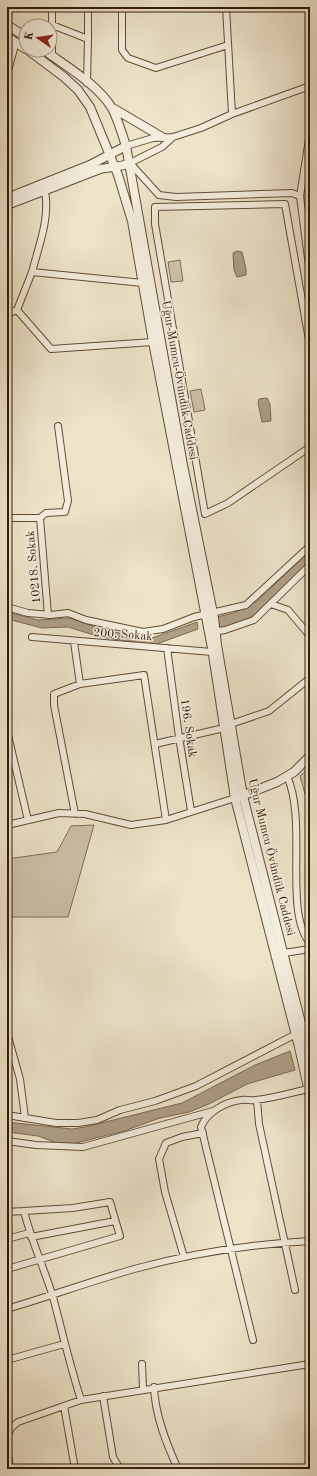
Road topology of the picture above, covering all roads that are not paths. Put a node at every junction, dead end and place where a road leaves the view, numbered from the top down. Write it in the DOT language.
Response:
graph roads {
  1 [pos="52,7"];
  2 [pos="88,7"];
  3 [pos="122,7"];
  4 [pos="226,7"];
  5 [pos="52,18"];
  6 [pos="7,25"];
  7 [pos="58,27"];
  8 [pos="18,32"];
  9 [pos="7,37"];
  10 [pos="88,39"];
  11 [pos="16,42"];
  12 [pos="228,45"];
  13 [pos="39,58"];
  14 [pos="55,58"];
  15 [pos="7,74"];
  16 [pos="88,83"];
  17 [pos="310,86"];
  18 [pos="110,106"];
  19 [pos="232,114"];
  20 [pos="310,134"];
  21 [pos="162,137"];
  22 [pos="174,137"];
  23 [pos="126,146"];
  24 [pos="110,154"];
  25 [pos="130,163"];
  26 [pos="114,165"];
  27 [pos="46,191"];
  28 [pos="300,196"];
  29 [pos="7,198"];
  30 [pos="7,205"];
  31 [pos="32,272"];
  32 [pos="310,274"];
  33 [pos="143,283"];
  34 [pos="17,310"];
  35 [pos="7,314"];
  36 [pos="153,342"];
  37 [pos="310,342"];
  38 [pos="58,426"];
  39 [pos="310,447"];
  40 [pos="7,518"];
  41 [pos="40,518"];
  42 [pos="310,546"];
  43 [pos="310,566"];
  44 [pos="271,604"];
  45 [pos="7,607"];
  46 [pos="48,615"];
  47 [pos="209,616"];
  48 [pos="211,630"];
  49 [pos="310,636"];
  50 [pos="32,638"];
  51 [pos="74,642"];
  52 [pos="167,648"];
  53 [pos="212,652"];
  54 [pos="310,678"];
  55 [pos="80,684"];
  56 [pos="227,726"];
  57 [pos="7,731"];
  58 [pos="179,737"];
  59 [pos="155,744"];
  60 [pos="310,756"];
  61 [pos="287,776"];
  62 [pos="239,797"];
  63 [pos="191,811"];
  64 [pos="75,814"];
  65 [pos="28,820"];
  66 [pos="166,820"];
  67 [pos="7,825"];
  68 [pos="310,943"];
  69 [pos="310,949"];
  70 [pos="284,953"];
  71 [pos="7,1034"];
  72 [pos="303,1034"];
  73 [pos="303,1046"];
  74 [pos="310,1058"];
  75 [pos="309,1092"];
  76 [pos="257,1100"];
  77 [pos="213,1111"];
  78 [pos="7,1115"];
  79 [pos="25,1118"];
  80 [pos="203,1133"];
  81 [pos="7,1141"];
  82 [pos="24,1211"];
  83 [pos="7,1212"];
  84 [pos="115,1221"];
  85 [pos="30,1235"];
  86 [pos="7,1239"];
  87 [pos="310,1241"];
  88 [pos="285,1242"];
  89 [pos="231,1249"];
  90 [pos="184,1257"];
  91 [pos="39,1261"];
  92 [pos="7,1269"];
  93 [pos="295,1290"];
  94 [pos="52,1296"];
  95 [pos="7,1309"];
  96 [pos="254,1340"];
  97 [pos="64,1344"];
  98 [pos="7,1360"];
  99 [pos="142,1364"];
  100 [pos="310,1364"];
  101 [pos="154,1387"];
  102 [pos="143,1389"];
  103 [pos="103,1396"];
  104 [pos="81,1400"];
  105 [pos="64,1406"];
  106 [pos="7,1437"];
  107 [pos="7,1447"];
  108 [pos="10,1469"];
  109 [pos="75,1469"];
  110 [pos="120,1469"];
  111 [pos="178,1469"];
  1 -- 5 [label="street"];
  2 -- 10 [label="street"];
  3 -- 12 [label="street"];
  4 -- 12 [label="street"];
  6 -- 8 [label="street"];
  7 -- 10 [label="street"];
  9 -- 11 [label="street, Uğur Mumcu Övündük Caddesi"];
  10 -- 16 [label="street"];
  11 -- 15 [label="street"];
  12 -- 19 [label="street"];
  13 -- 24 [label="street, Uğur Mumcu Övündük Caddesi"];
  14 -- 16 [label="street"];
  16 -- 18 [label="street"];
  17 -- 19 [label="street"];
  18 -- 21 [label="street"];
  18 -- 23 [label="street, Uğur Mumcu Övündük Caddesi"];
  19 -- 22 [label="street"];
  20 -- 28 [label="street"];
  21 -- 22 [label="street"];
  21 -- 23 [label="street"];
  22 -- 25 [label="street"];
  23 -- 24 [label="street"];
  23 -- 25 [label="street, Uğur Mumcu Övündük Caddesi"];
  24 -- 26 [label="street, Uğur Mumcu Övündük Caddesi"];
  24 -- 29 [label="street"];
  25 -- 26 [label="street"];
  25 -- 28 [label="street"];
  25 -- 47 [label="street, Uğur Mumcu Övündük Caddesi"];
  26 -- 27 [label="street"];
  26 -- 33 [label="street, Uğur Mumcu Övündük Caddesi"];
  27 -- 30 [label="street"];
  27 -- 31 [label="street"];
  28 -- 32 [label="street"];
  31 -- 33 [label="street"];
  31 -- 34 [label="street"];
  33 -- 36 [label="street, Uğur Mumcu Övündük Caddesi"];
  34 -- 35 [label="street"];
  34 -- 36 [label="street"];
  36 -- 47 [label="street, Uğur Mumcu Övündük Caddesi"];
  37 -- 39 [label="street"];
  38 -- 41 [label="street"];
  40 -- 41 [label="street"];
  41 -- 46 [label="street, 10218. Sokak"];
  42 -- 47 [label="street"];
  43 -- 44 [label="street"];
  44 -- 48 [label="street"];
  44 -- 49 [label="street"];
  45 -- 46 [label="street"];
  46 -- 47 [label="street"];
  47 -- 48 [label="street"];
  48 -- 53 [label="street, Uğur Mumcu Övündük Caddesi"];
  48 -- 56 [label="street, Uğur Mumcu Övündük Caddesi"];
  50 -- 51 [label="street, 200. Sokak"];
  51 -- 52 [label="street, 200. Sokak"];
  51 -- 55 [label="street"];
  52 -- 53 [label="street, 200. Sokak"];
  52 -- 58 [label="street, 196. Sokak"];
  53 -- 56 [label="street, Uğur Mumcu Övündük Caddesi"];
  54 -- 56 [label="street"];
  55 -- 59 [label="street"];
  55 -- 64 [label="street"];
  56 -- 58 [label="street"];
  56 -- 62 [label="street, Uğur Mumcu Övündük Caddesi"];
  57 -- 65 [label="street"];
  58 -- 59 [label="street"];
  58 -- 63 [label="street, 196. Sokak"];
  59 -- 66 [label="street"];
  60 -- 61 [label="street"];
  61 -- 62 [label="street"];
  61 -- 68 [label="street"];
  62 -- 63 [label="street"];
  62 -- 70 [label="street, Uğur Mumcu Övündük Caddesi"];
  62 -- 72 [label="street, Uğur Mumcu Övündük Caddesi"];
  63 -- 66 [label="street"];
  64 -- 65 [label="street"];
  64 -- 66 [label="street"];
  65 -- 67 [label="street"];
  69 -- 70 [label="street"];
  70 -- 72 [label="street, Uğur Mumcu Övündük Caddesi"];
  71 -- 79 [label="street"];
  72 -- 73 [label="street, Uğur Mumcu Övündük Caddesi"];
  72 -- 79 [label="street"];
  73 -- 74 [label="street"];
  73 -- 75 [label="street"];
  75 -- 76 [label="street"];
  76 -- 77 [label="street"];
  76 -- 88 [label="street"];
  77 -- 80 [label="street"];
  77 -- 81 [label="street"];
  78 -- 79 [label="street"];
  80 -- 89 [label="street"];
  80 -- 90 [label="street"];
  82 -- 83 [label="street"];
  82 -- 84 [label="street"];
  82 -- 85 [label="street"];
  84 -- 85 [label="street"];
  84 -- 91 [label="street"];
  85 -- 86 [label="street"];
  85 -- 91 [label="street"];
  87 -- 88 [label="street"];
  88 -- 89 [label="street"];
  88 -- 93 [label="street"];
  89 -- 90 [label="street"];
  89 -- 96 [label="street"];
  90 -- 94 [label="street"];
  91 -- 92 [label="street"];
  91 -- 94 [label="street"];
  94 -- 95 [label="street"];
  94 -- 97 [label="street"];
  97 -- 98 [label="street"];
  97 -- 104 [label="street"];
  99 -- 102 [label="street"];
  100 -- 101 [label="street"];
  101 -- 102 [label="street"];
  101 -- 111 [label="street"];
  102 -- 103 [label="street"];
  103 -- 104 [label="street"];
  103 -- 110 [label="street"];
  104 -- 105 [label="street"];
  105 -- 106 [label="street"];
  105 -- 109 [label="street"];
  107 -- 108 [label="street"];
}
